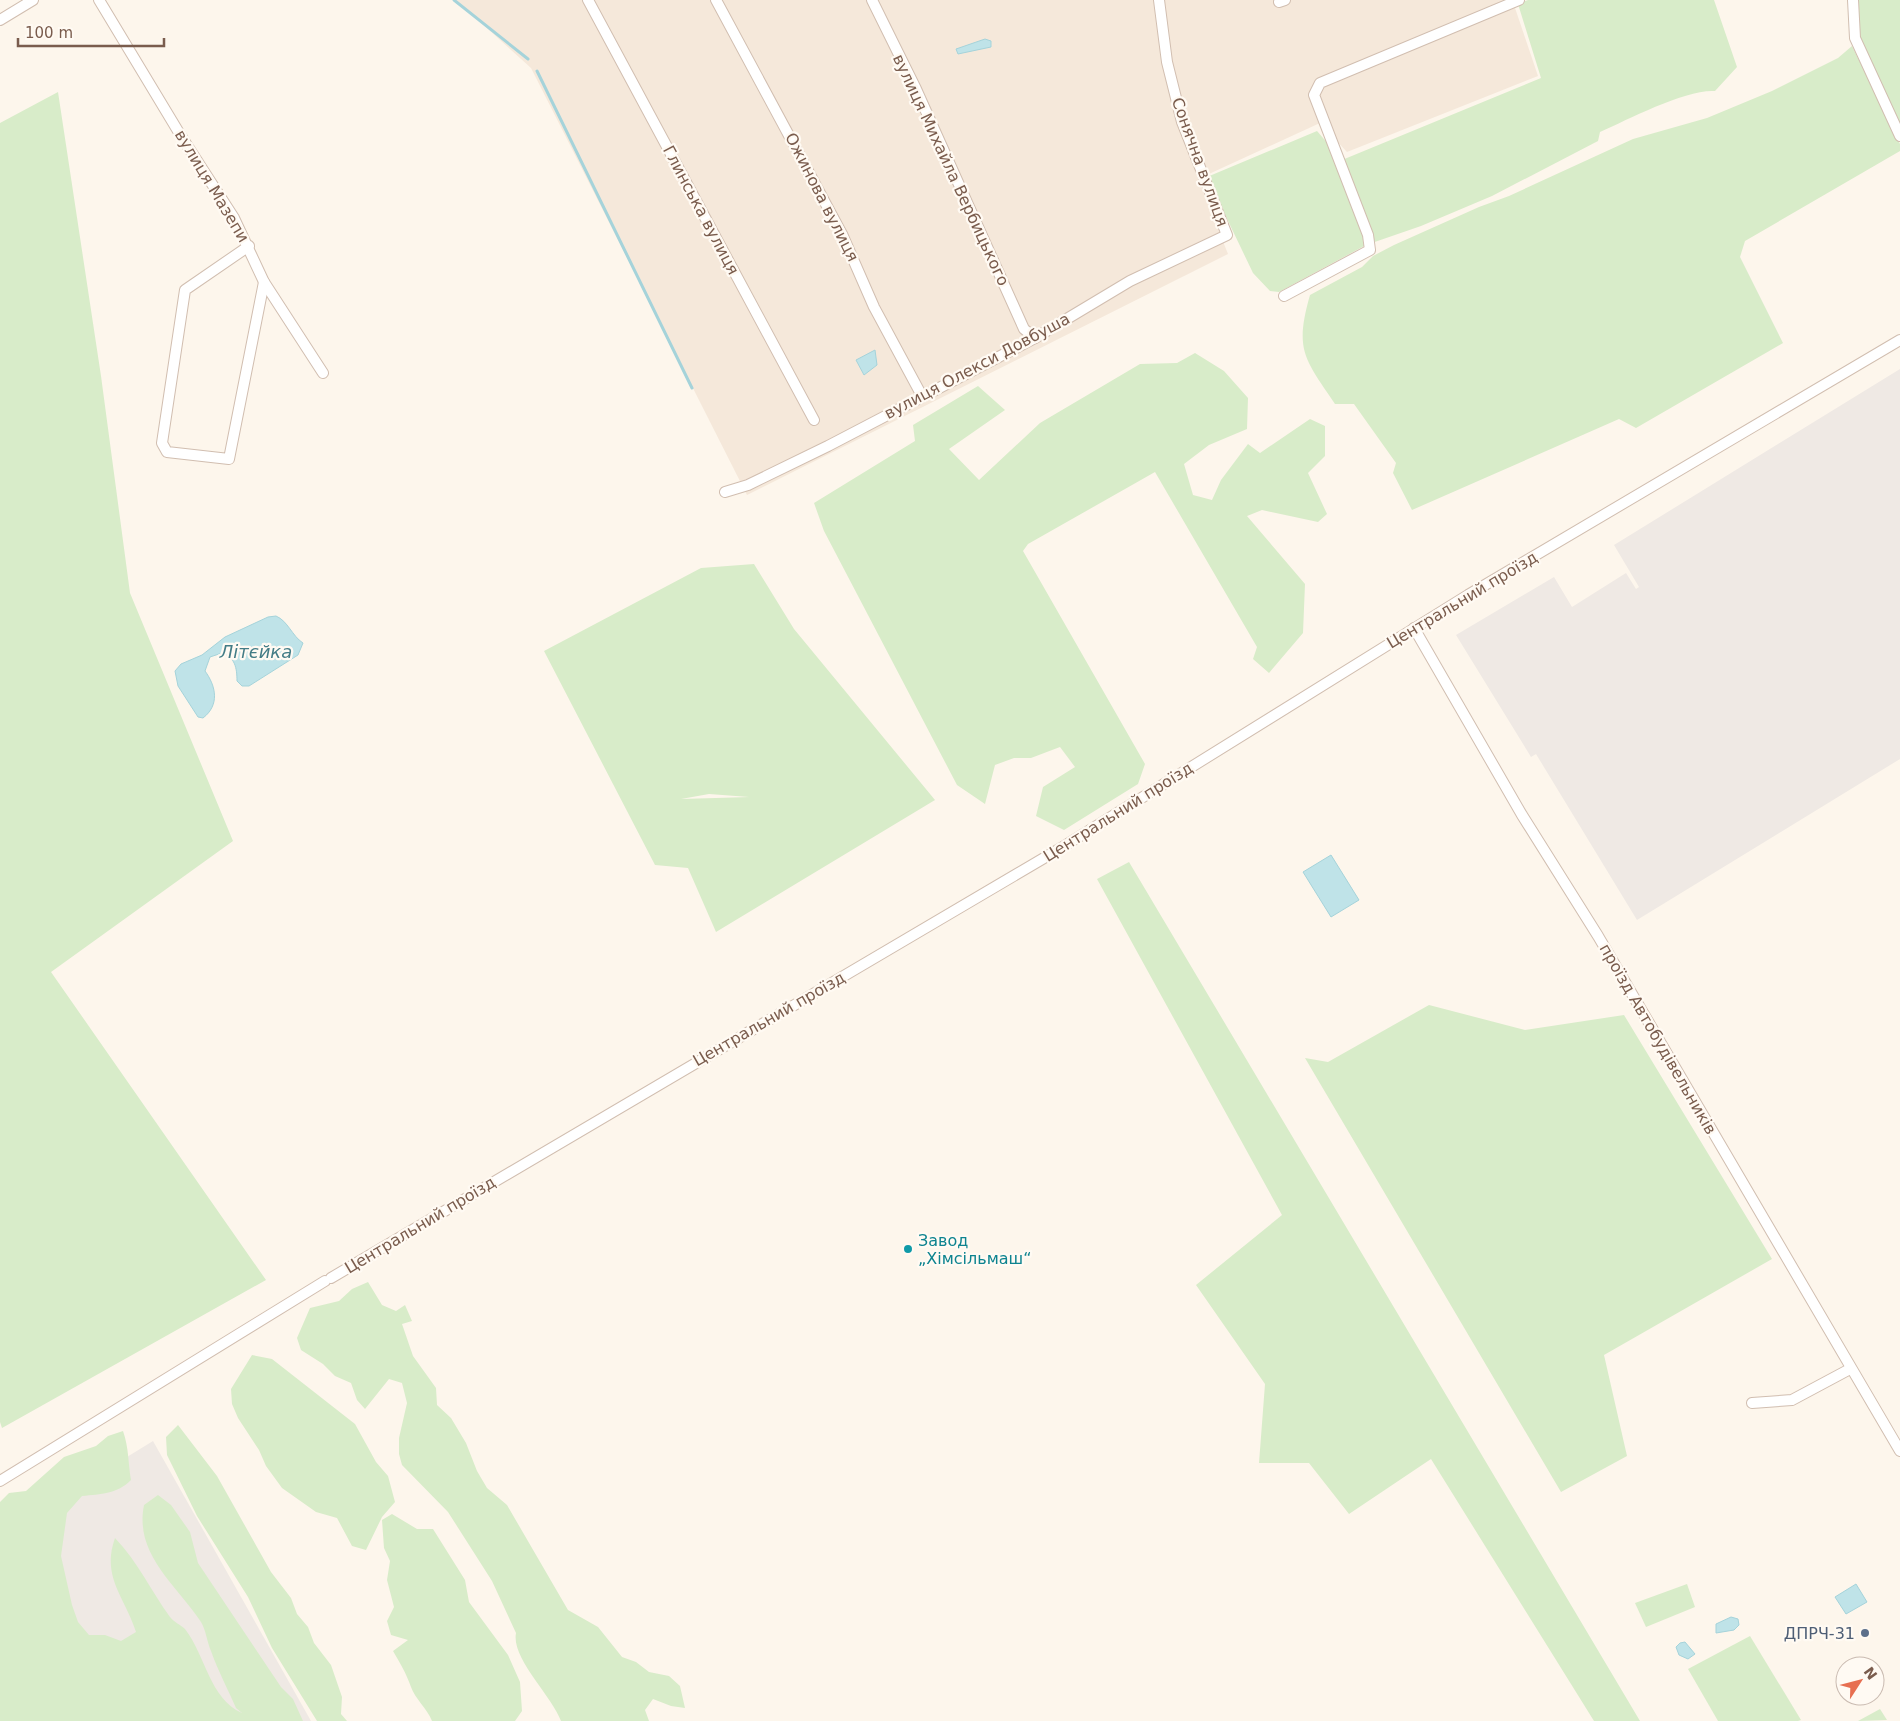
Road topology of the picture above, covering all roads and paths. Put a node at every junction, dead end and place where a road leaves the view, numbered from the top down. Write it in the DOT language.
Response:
graph roads {
  1 [pos="33,0"];
  2 [pos="99,0"];
  3 [pos="588,0"];
  4 [pos="716,0"];
  5 [pos="872,0"];
  6 [pos="1159,0"];
  7 [pos="1519,0"];
  8 [pos="1853,0"];
  9 [pos="0,20"];
  10 [pos="1900,136"];
  11 [pos="1227,235"];
  12 [pos="248,246"];
  13 [pos="264,282"];
  14 [pos="1284,296"];
  15 [pos="1035,338"];
  16 [pos="1900,340"];
  17 [pos="323,373"];
  18 [pos="922,396"];
  19 [pos="814,420"];
  20 [pos="725,492"];
  21 [pos="1414,628"];
  22 [pos="1850,1369"];
  23 [pos="1752,1403"];
  24 [pos="1900,1451"];
  25 [pos="0,1480"];
  1 -- 9 [label="street"];
  2 -- 12 [label="street, вулиця Мазепи"];
  3 -- 19 [label="street, Глинська вулиця"];
  4 -- 18 [label="street, Ожинова вулиця"];
  5 -- 15 [label="street, вулиця Михайла Вербицького"];
  6 -- 11 [label="street, Сонячна вулиця"];
  7 -- 14 [label="street"];
  8 -- 10 [label="street"];
  11 -- 15 [label="street, вулиця Олекси Довбуша"];
  12 -- 13 [label="street, вулиця Мазепи"];
  12 -- 13 [label="street"];
  13 -- 17 [label="street, вулиця Мазепи"];
  15 -- 18 [label="street, вулиця Олекси Довбуша"];
  16 -- 21 [label="street, Центральний проїзд"];
  18 -- 20 [label="street, вулиця Олекси Довбуша"];
  21 -- 22 [label="street, проїзд Автобудівельників"];
  21 -- 25 [label="street, Центральний проїзд"];
  22 -- 23 [label="street"];
  22 -- 24 [label="street, проїзд Автобудівельників"];
}
